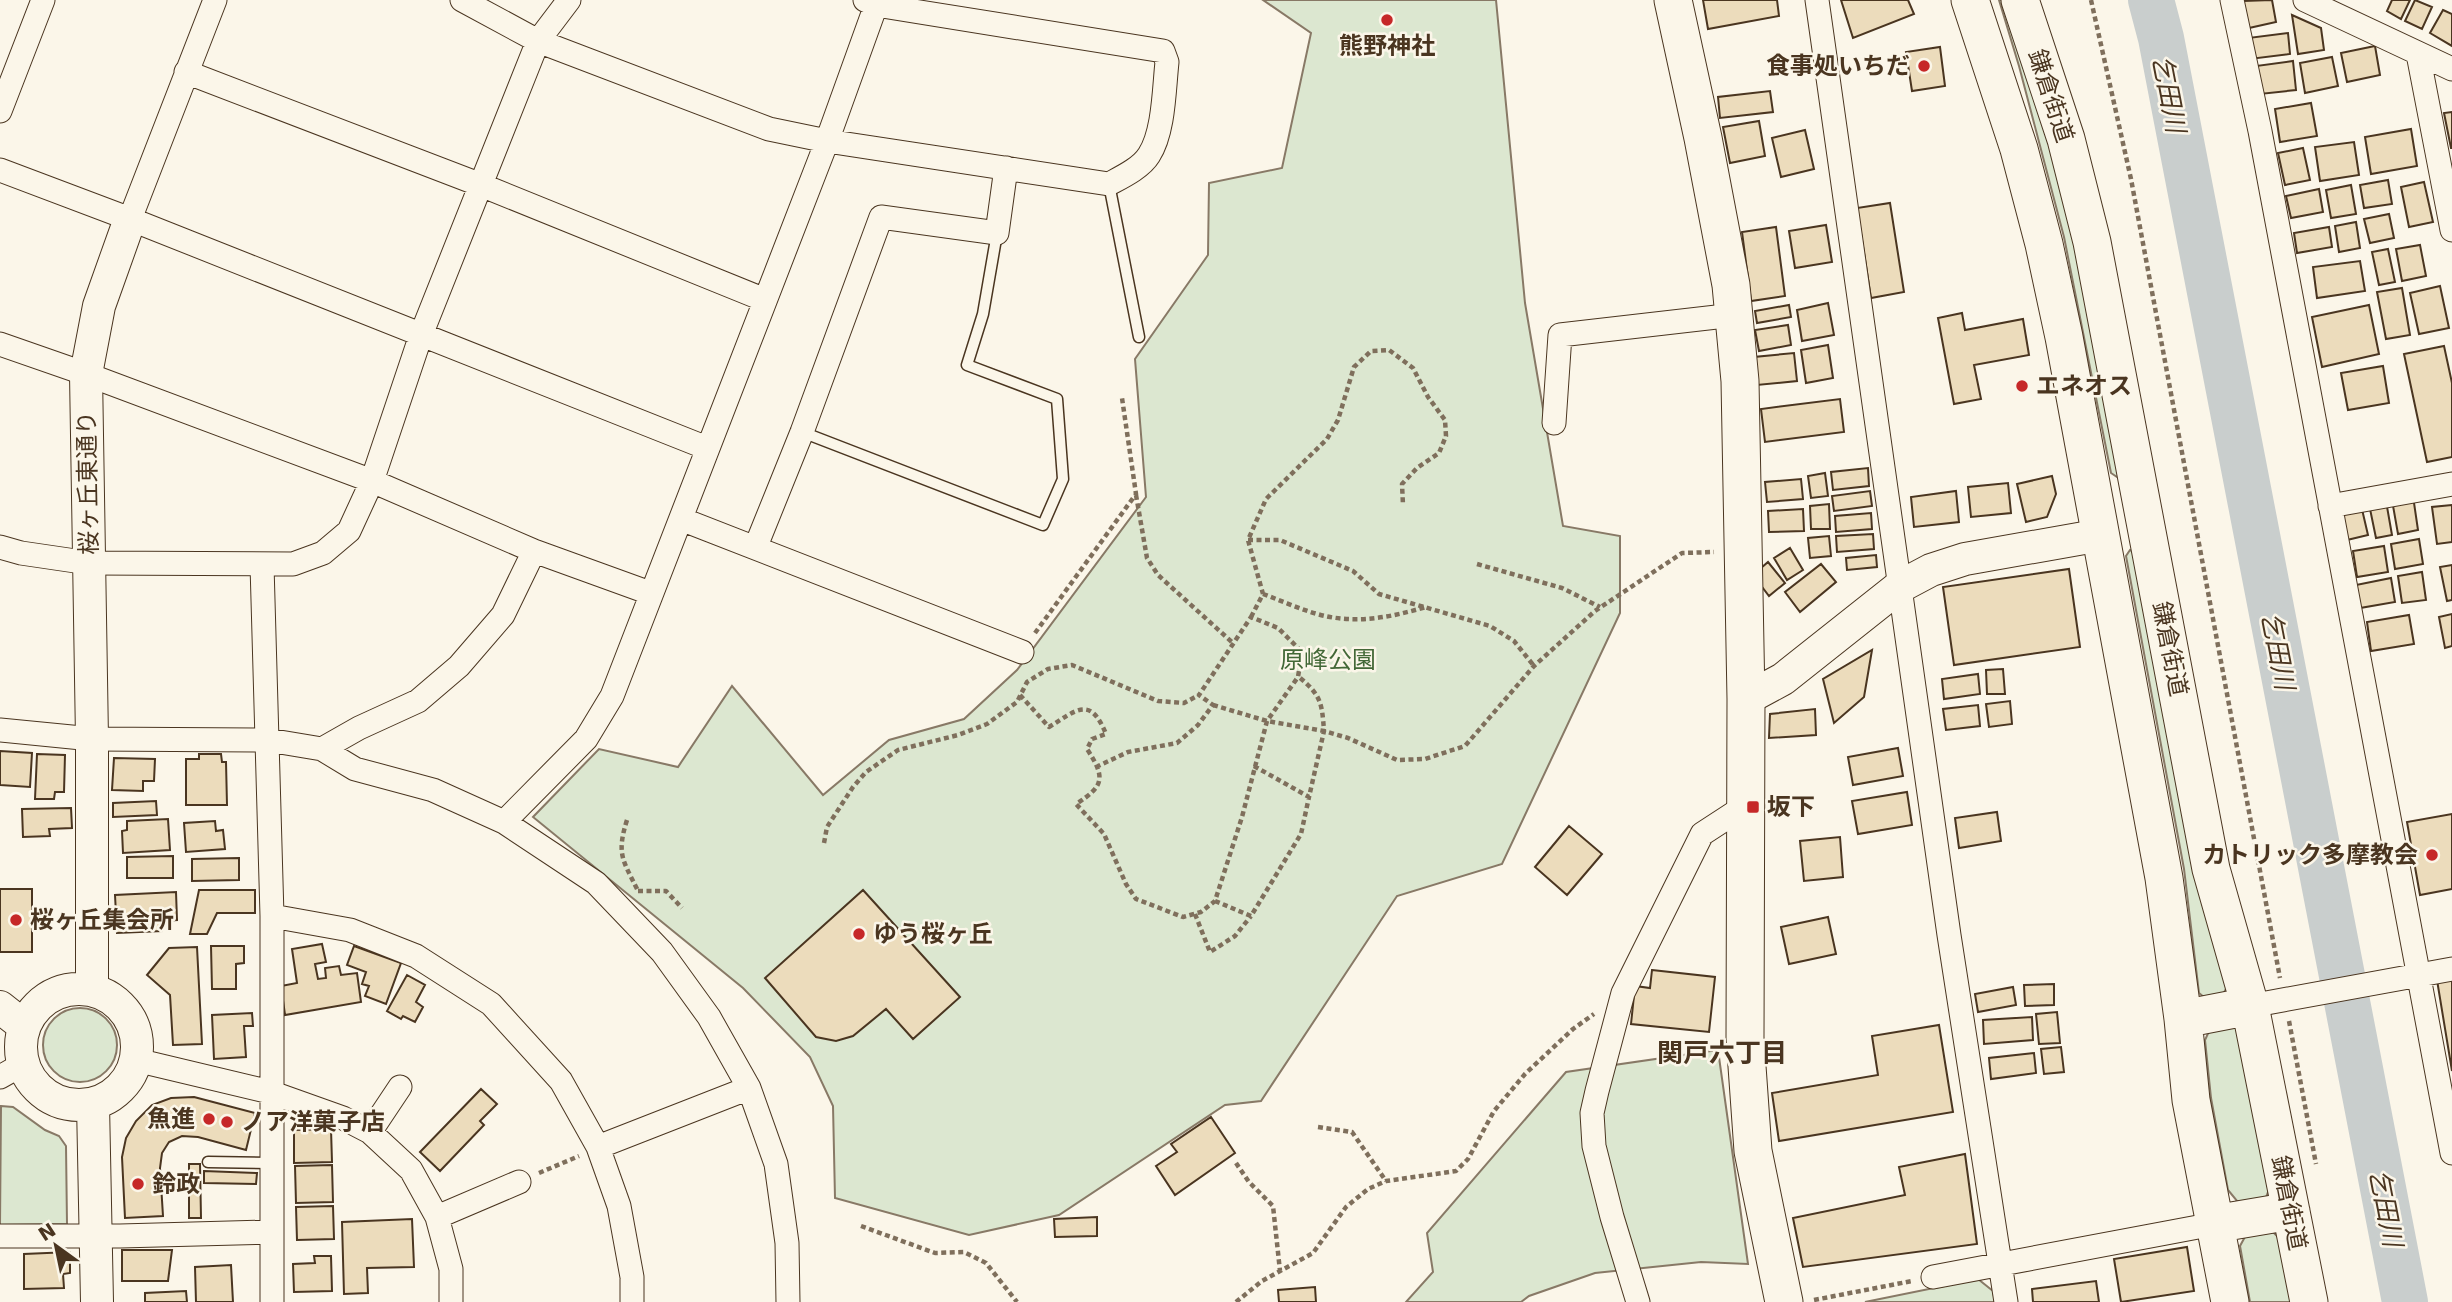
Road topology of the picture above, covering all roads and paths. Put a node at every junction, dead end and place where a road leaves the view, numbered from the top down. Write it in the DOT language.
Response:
graph roads {
  1 [pos="43,0"];
  2 [pos="215,0"];
  3 [pos="462,0"];
  4 [pos="569,0"];
  5 [pos="1673,0"];
  6 [pos="1817,0"];
  7 [pos="1970,0"];
  8 [pos="2091,0"];
  9 [pos="2232,0"];
  10 [pos="2305,0"];
  11 [pos="871,2"];
  12 [pos="2026,2"];
  13 [pos="538,41"];
  14 [pos="2418,54"];
  15 [pos="2452,69"];
  16 [pos="186,72"];
  17 [pos="0,111"];
  18 [pos="827,141"];
  19 [pos="1006,168"];
  20 [pos="0,170"];
  21 [pos="1109,184"];
  22 [pos="481,185"];
  23 [pos="130,219"];
  24 [pos="2452,230"];
  25 [pos="997,233"];
  26 [pos="765,300"];
  27 [pos="1734,315"];
  28 [pos="421,335"];
  29 [pos="1139,337"];
  30 [pos="0,344"];
  31 [pos="86,373"];
  32 [pos="1122,398"];
  33 [pos="1554,423"];
  34 [pos="802,432"];
  35 [pos="707,448"];
  36 [pos="372,481"];
  37 [pos="2452,484"];
  38 [pos="1136,494"];
  39 [pos="1403,505"];
  40 [pos="2330,506"];
  41 [pos="681,519"];
  42 [pos="2148,526"];
  43 [pos="2101,535"];
  44 [pos="1248,540"];
  45 [pos="756,546"];
  46 [pos="0,547"];
  47 [pos="534,551"];
  48 [pos="1743,551"];
  49 [pos="89,563"];
  50 [pos="1477,564"];
  51 [pos="262,565"];
  52 [pos="1899,587"];
  53 [pos="650,593"];
  54 [pos="1263,594"];
  55 [pos="1427,606"];
  56 [pos="1601,607"];
  57 [pos="1251,617"];
  58 [pos="1234,643"];
  59 [pos="1022,652"];
  60 [pos="1534,666"];
  61 [pos="1298,677"];
  62 [pos="1020,695"];
  63 [pos="1199,695"];
  64 [pos="1746,699"];
  65 [pos="1213,705"];
  66 [pos="1267,721"];
  67 [pos="0,730"];
  68 [pos="1324,731"];
  69 [pos="92,739"];
  70 [pos="268,740"];
  71 [pos="322,749"];
  72 [pos="1098,766"];
  73 [pos="1254,766"];
  74 [pos="1310,797"];
  75 [pos="1745,806"];
  76 [pos="626,820"];
  77 [pos="504,822"];
  78 [pos="824,843"];
  79 [pos="621,876"];
  80 [pos="639,892"];
  81 [pos="1215,901"];
  82 [pos="682,908"];
  83 [pos="1195,914"];
  84 [pos="272,916"];
  85 [pos="1251,916"];
  86 [pos="2452,969"];
  87 [pos="2408,976"];
  88 [pos="92,989"];
  89 [pos="1623,993"];
  90 [pos="2267,1003"];
  91 [pos="12,1016"];
  92 [pos="2183,1019"];
  93 [pos="136,1060"];
  94 [pos="11,1070"];
  95 [pos="400,1087"];
  96 [pos="749,1088"];
  97 [pos="270,1093"];
  98 [pos="93,1104"];
  99 [pos="1318,1128"];
  100 [pos="370,1132"];
  101 [pos="598,1147"];
  102 [pos="2452,1153"];
  103 [pos="208,1162"];
  104 [pos="270,1163"];
  105 [pos="1236,1163"];
  106 [pos="2317,1170"];
  107 [pos="1386,1181"];
  108 [pos="519,1182"];
  109 [pos="2291,1211"];
  110 [pos="437,1217"];
  111 [pos="2214,1224"];
  112 [pos="861,1226"];
  113 [pos="270,1232"];
  114 [pos="0,1236"];
  115 [pos="96,1236"];
  116 [pos="2001,1265"];
  117 [pos="1280,1271"];
  118 [pos="1933,1277"];
  119 [pos="97,1302"];
  120 [pos="272,1302"];
  121 [pos="452,1302"];
  122 [pos="632,1302"];
  123 [pos="788,1302"];
  124 [pos="1017,1302"];
  125 [pos="1236,1302"];
  126 [pos="1638,1302"];
  127 [pos="1784,1302"];
  128 [pos="1802,1302"];
  129 [pos="2006,1302"];
  130 [pos="2230,1302"];
  131 [pos="2309,1302"];
  1 -- 17 [label="street"];
  2 -- 16 [label="street, 桜ヶ丘東通り"];
  3 -- 13 [label="street"];
  4 -- 13 [label="street"];
  5 -- 27 [label="main road"];
  6 -- 52 [label="street"];
  7 -- 43 [label="main road, 鎌倉街道"];
  8 -- 90 [label="path"];
  9 -- 40 [label="street"];
  10 -- 14 [label="street"];
  11 -- 18 [label="street"];
  11 -- 21 [label="street"];
  12 -- 42 [label="main road, 鎌倉街道"];
  13 -- 18 [label="street"];
  13 -- 22 [label="street"];
  14 -- 15 [label="street"];
  14 -- 24 [label="street"];
  16 -- 22 [label="street"];
  16 -- 23 [label="street, 桜ヶ丘東通り"];
  18 -- 19 [label="street"];
  18 -- 26 [label="street"];
  19 -- 21 [label="street"];
  19 -- 25 [label="street"];
  20 -- 23 [label="street"];
  21 -- 29 [label="lane"];
  22 -- 26 [label="street"];
  22 -- 28 [label="street"];
  23 -- 28 [label="street"];
  23 -- 31 [label="street, 桜ヶ丘東通り"];
  25 -- 34 [label="street"];
  25 -- 34 [label="lane"];
  26 -- 35 [label="street"];
  27 -- 33 [label="street"];
  27 -- 48 [label="main road"];
  28 -- 35 [label="street"];
  28 -- 36 [label="street"];
  30 -- 31 [label="street"];
  31 -- 36 [label="street"];
  31 -- 49 [label="street, 桜ヶ丘東通り"];
  32 -- 38 [label="path"];
  34 -- 45 [label="street"];
  35 -- 41 [label="street"];
  36 -- 47 [label="street"];
  36 -- 51 [label="street"];
  37 -- 40 [label="street"];
  38 -- 58 [label="path"];
  38 -- 59 [label="path"];
  39 -- 44 [label="path"];
  40 -- 87 [label="street"];
  41 -- 45 [label="street"];
  41 -- 53 [label="street"];
  42 -- 43 [label="main road"];
  42 -- 90 [label="main road, 鎌倉街道"];
  43 -- 52 [label="street"];
  43 -- 92 [label="main road, 鎌倉街道"];
  44 -- 54 [label="path"];
  44 -- 55 [label="path"];
  45 -- 59 [label="street"];
  46 -- 49 [label="street"];
  47 -- 53 [label="street"];
  47 -- 71 [label="street"];
  48 -- 56 [label="path"];
  48 -- 64 [label="main road"];
  49 -- 51 [label="street"];
  49 -- 69 [label="street, 桜ヶ丘東通り"];
  50 -- 56 [label="path"];
  51 -- 70 [label="street"];
  52 -- 64 [label="street"];
  52 -- 116 [label="street"];
  53 -- 77 [label="street"];
  54 -- 55 [label="path"];
  54 -- 57 [label="path"];
  55 -- 60 [label="path"];
  56 -- 60 [label="path"];
  57 -- 58 [label="path"];
  57 -- 61 [label="path"];
  58 -- 63 [label="path"];
  60 -- 68 [label="path"];
  61 -- 66 [label="path"];
  61 -- 68 [label="path"];
  62 -- 63 [label="path"];
  62 -- 72 [label="path"];
  62 -- 78 [label="path"];
  63 -- 65 [label="path"];
  64 -- 75 [label="main road"];
  65 -- 66 [label="path"];
  65 -- 72 [label="path"];
  66 -- 68 [label="path"];
  66 -- 73 [label="path"];
  67 -- 69 [label="street"];
  68 -- 74 [label="path"];
  69 -- 70 [label="street"];
  69 -- 88 [label="street, 桜ヶ丘東通り"];
  70 -- 71 [label="street"];
  70 -- 84 [label="street"];
  71 -- 77 [label="street"];
  72 -- 83 [label="path"];
  73 -- 74 [label="path"];
  73 -- 81 [label="path"];
  74 -- 85 [label="path"];
  75 -- 89 [label="street"];
  75 -- 127 [label="main road"];
  76 -- 80 [label="path"];
  77 -- 96 [label="street"];
  79 -- 80 [label="path"];
  80 -- 82 [label="path"];
  81 -- 83 [label="path"];
  81 -- 85 [label="path"];
  83 -- 85 [label="path"];
  84 -- 97 [label="street"];
  84 -- 101 [label="street"];
  86 -- 87 [label="street"];
  87 -- 90 [label="street"];
  87 -- 102 [label="street"];
  88 -- 91 [label="street"];
  88 -- 93 [label="street"];
  89 -- 107 [label="path"];
  89 -- 126 [label="street"];
  90 -- 92 [label="main road"];
  90 -- 106 [label="path"];
  90 -- 109 [label="main road, 鎌倉街道"];
  91 -- 94 [label="street"];
  92 -- 111 [label="main road, 鎌倉街道"];
  93 -- 97 [label="street"];
  93 -- 98 [label="street"];
  94 -- 98 [label="street"];
  95 -- 100 [label="street"];
  96 -- 101 [label="street"];
  96 -- 123 [label="street"];
  97 -- 100 [label="street"];
  97 -- 104 [label="street"];
  98 -- 115 [label="street"];
  99 -- 107 [label="path"];
  100 -- 110 [label="street"];
  101 -- 108 [label="path"];
  101 -- 122 [label="street"];
  103 -- 104 [label="lane"];
  104 -- 113 [label="street"];
  105 -- 117 [label="path"];
  107 -- 117 [label="path"];
  108 -- 110 [label="street"];
  109 -- 111 [label="main road"];
  109 -- 131 [label="main road, 鎌倉街道"];
  110 -- 121 [label="street"];
  111 -- 116 [label="street"];
  111 -- 130 [label="main road, 鎌倉街道"];
  112 -- 124 [label="path"];
  113 -- 115 [label="street"];
  113 -- 120 [label="street"];
  114 -- 115 [label="street"];
  115 -- 119 [label="street"];
  116 -- 118 [label="street"];
  116 -- 129 [label="street"];
  117 -- 125 [label="path"];
  118 -- 128 [label="path"];
}
